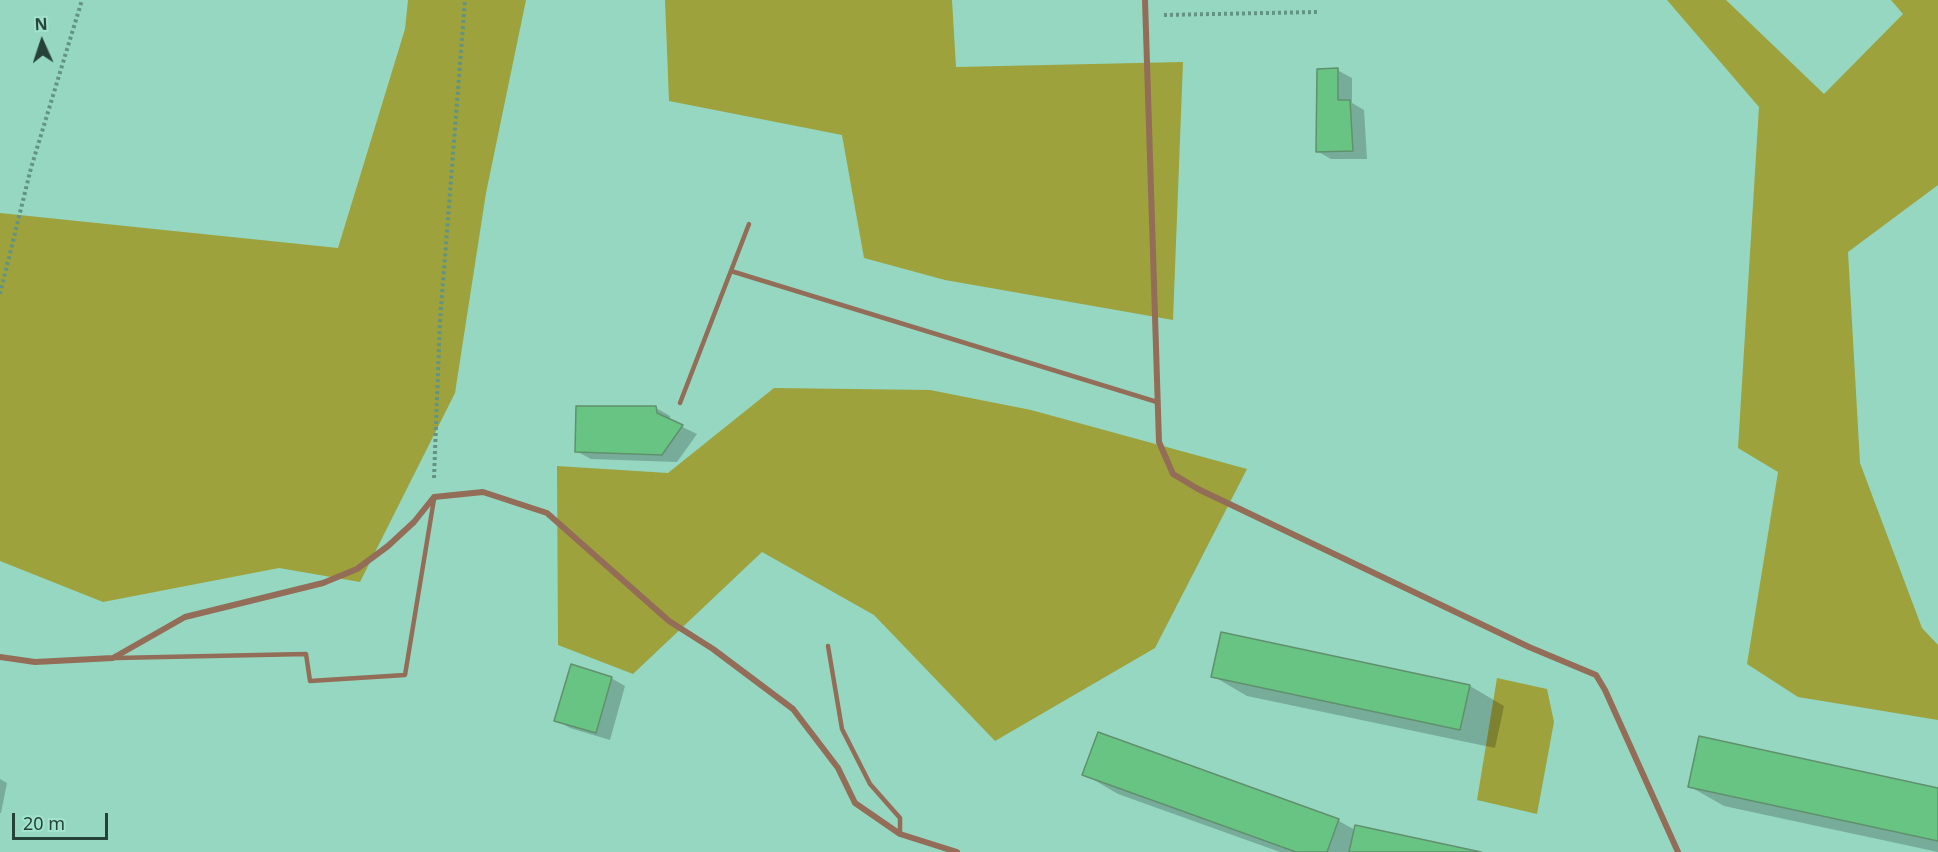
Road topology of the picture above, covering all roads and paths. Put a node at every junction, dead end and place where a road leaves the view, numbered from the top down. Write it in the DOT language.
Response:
graph roads {
  1 [pos="82,0"];
  2 [pos="465,0"];
  3 [pos="1145,0"];
  4 [pos="1317,12"];
  5 [pos="1145,16"];
  6 [pos="749,224"];
  7 [pos="731,270"];
  8 [pos="0,294"];
  9 [pos="1157,402"];
  10 [pos="680,404"];
  11 [pos="434,497"];
  12 [pos="828,646"];
  13 [pos="0,657"];
  14 [pos="113,658"];
  15 [pos="900,834"];
  16 [pos="957,852"];
  17 [pos="1678,852"];
  1 -- 8 [label="path"];
  2 -- 11 [label="path"];
  3 -- 5 [label="street"];
  4 -- 5 [label="path"];
  5 -- 9 [label="street"];
  6 -- 7 [label="lane"];
  7 -- 9 [label="lane"];
  7 -- 10 [label="lane"];
  9 -- 17 [label="street"];
  11 -- 14 [label="street"];
  11 -- 14 [label="lane"];
  11 -- 15 [label="street"];
  12 -- 15 [label="lane"];
  13 -- 14 [label="street"];
  15 -- 16 [label="street"];
}
